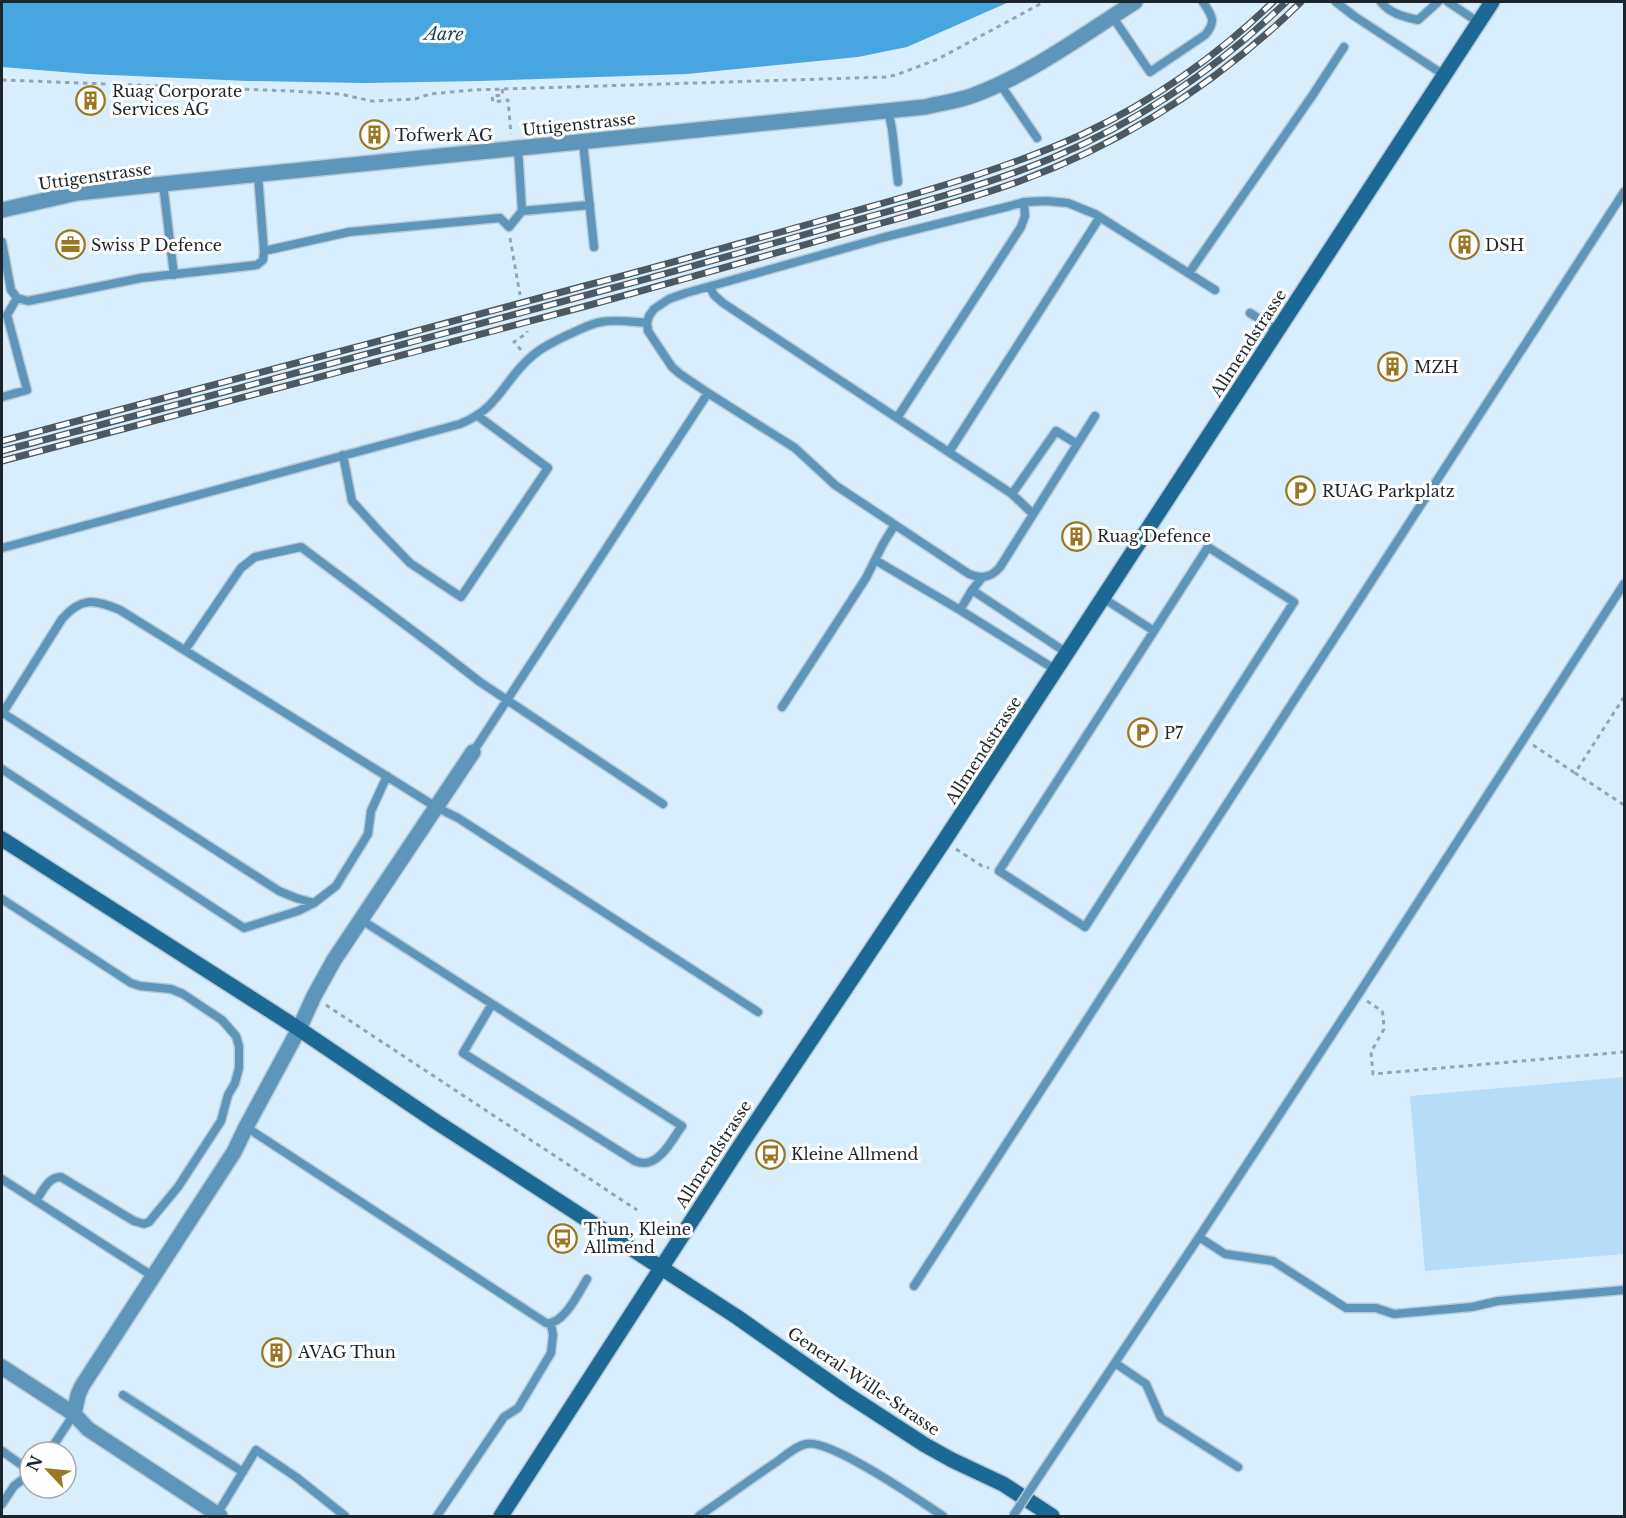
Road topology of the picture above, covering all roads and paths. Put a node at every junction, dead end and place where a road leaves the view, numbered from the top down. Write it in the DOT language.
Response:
graph roads {
  1 [pos="1044,2"];
  2 [pos="1135,2"];
  3 [pos="1203,2"];
  4 [pos="1336,2"];
  5 [pos="1381,2"];
  6 [pos="1438,2"];
  7 [pos="1448,2"];
  8 [pos="1492,2"];
  9 [pos="1112,16"];
  10 [pos="1478,22"];
  11 [pos="1344,47"];
  12 [pos="1444,75"];
  13 [pos="2,80"];
  14 [pos="1000,84"];
  15 [pos="502,89"];
  16 [pos="888,110"];
  17 [pos="511,131"];
  18 [pos="1037,138"];
  19 [pos="583,142"];
  20 [pos="518,148"];
  21 [pos="258,175"];
  22 [pos="897,182"];
  23 [pos="164,184"];
  24 [pos="1624,192"];
  25 [pos="1024,202"];
  26 [pos="590,205"];
  27 [pos="2,210"];
  28 [pos="522,211"];
  29 [pos="1100,217"];
  30 [pos="509,227"];
  31 [pos="2,242"];
  32 [pos="594,247"];
  33 [pos="264,251"];
  34 [pos="1189,273"];
  35 [pos="174,275"];
  36 [pos="710,287"];
  37 [pos="1215,290"];
  38 [pos="520,295"];
  39 [pos="17,297"];
  40 [pos="1250,313"];
  41 [pos="647,323"];
  42 [pos="1278,330"];
  43 [pos="527,331"];
  44 [pos="528,359"];
  45 [pos="708,393"];
  46 [pos="2,397"];
  47 [pos="478,416"];
  48 [pos="1095,416"];
  49 [pos="897,418"];
  50 [pos="1077,444"];
  51 [pos="949,452"];
  52 [pos="343,455"];
  53 [pos="1012,494"];
  54 [pos="1033,514"];
  55 [pos="894,526"];
  56 [pos="2,548"];
  57 [pos="875,560"];
  58 [pos="982,578"];
  59 [pos="1624,584"];
  60 [pos="972,590"];
  61 [pos="1103,598"];
  62 [pos="960,610"];
  63 [pos="1154,631"];
  64 [pos="185,650"];
  65 [pos="1067,653"];
  66 [pos="1056,670"];
  67 [pos="1624,697"];
  68 [pos="507,701"];
  69 [pos="782,707"];
  70 [pos="2,713"];
  71 [pos="1524,739"];
  72 [pos="473,752"];
  73 [pos="2,769"];
  74 [pos="1575,773"];
  75 [pos="387,776"];
  76 [pos="663,804"];
  77 [pos="1624,805"];
  78 [pos="436,807"];
  79 [pos="2,839"];
  80 [pos="944,842"];
  81 [pos="999,871"];
  82 [pos="2,899"];
  83 [pos="314,903"];
  84 [pos="360,919"];
  85 [pos="1358,995"];
  86 [pos="314,996"];
  87 [pos="492,1004"];
  88 [pos="758,1012"];
  89 [pos="299,1029"];
  90 [pos="1624,1052"];
  91 [pos="246,1127"];
  92 [pos="2,1179"];
  93 [pos="36,1201"];
  94 [pos="637,1210"];
  95 [pos="1199,1237"];
  96 [pos="661,1268"];
  97 [pos="154,1277"];
  98 [pos="587,1279"];
  99 [pos="914,1286"];
  100 [pos="1624,1290"];
  101 [pos="551,1324"];
  102 [pos="1114,1363"];
  103 [pos="2,1367"];
  104 [pos="123,1395"];
  105 [pos="75,1414"];
  106 [pos="57,1440"];
  107 [pos="2,1451"];
  108 [pos="18,1463"];
  109 [pos="1238,1467"];
  110 [pos="243,1473"];
  111 [pos="18,1482"];
  112 [pos="2,1504"];
  113 [pos="218,1516"];
  114 [pos="345,1516"];
  115 [pos="436,1516"];
  116 [pos="501,1516"];
  117 [pos="699,1516"];
  118 [pos="943,1516"];
  119 [pos="1013,1516"];
  120 [pos="1052,1516"];
  1 -- 15 [label="path"];
  2 -- 9 [label="street, Uttigenstrasse"];
  3 -- 9 [label="lane"];
  4 -- 12 [label="lane"];
  5 -- 6 [label="lane"];
  7 -- 10 [label="lane"];
  8 -- 10 [label="main road, Allmendstrasse"];
  9 -- 14 [label="street, Uttigenstrasse"];
  10 -- 12 [label="main road, Allmendstrasse"];
  11 -- 34 [label="lane"];
  12 -- 42 [label="main road, Allmendstrasse"];
  13 -- 15 [label="path"];
  14 -- 16 [label="street, Uttigenstrasse"];
  14 -- 18 [label="lane"];
  15 -- 17 [label="path"];
  16 -- 19 [label="street, Uttigenstrasse"];
  16 -- 22 [label="lane"];
  19 -- 20 [label="street, Uttigenstrasse"];
  19 -- 26 [label="lane"];
  20 -- 21 [label="street, Uttigenstrasse"];
  20 -- 28 [label="lane"];
  21 -- 23 [label="street, Uttigenstrasse"];
  21 -- 33 [label="lane"];
  23 -- 27 [label="street, Uttigenstrasse"];
  23 -- 35 [label="lane"];
  24 -- 99 [label="lane"];
  25 -- 29 [label="lane"];
  25 -- 36 [label="lane"];
  25 -- 49 [label="lane"];
  26 -- 28 [label="lane"];
  26 -- 32 [label="lane"];
  28 -- 30 [label="lane"];
  29 -- 34 [label="lane"];
  29 -- 51 [label="lane"];
  30 -- 33 [label="lane"];
  30 -- 38 [label="path"];
  31 -- 39 [label="lane"];
  33 -- 35 [label="lane"];
  34 -- 37 [label="lane"];
  35 -- 39 [label="lane"];
  36 -- 41 [label="lane"];
  36 -- 49 [label="lane"];
  39 -- 46 [label="lane"];
  40 -- 42 [label="lane"];
  41 -- 44 [label="lane"];
  41 -- 45 [label="lane"];
  42 -- 61 [label="main road, Allmendstrasse"];
  43 -- 44 [label="path"];
  44 -- 47 [label="lane"];
  45 -- 55 [label="lane"];
  45 -- 68 [label="lane"];
  47 -- 52 [label="lane"];
  47 -- 52 [label="lane"];
  48 -- 50 [label="lane"];
  49 -- 51 [label="lane"];
  50 -- 53 [label="lane"];
  50 -- 54 [label="lane"];
  51 -- 53 [label="lane"];
  52 -- 56 [label="lane"];
  53 -- 54 [label="lane"];
  54 -- 58 [label="lane"];
  55 -- 57 [label="lane"];
  55 -- 58 [label="lane"];
  57 -- 62 [label="lane"];
  57 -- 69 [label="lane"];
  58 -- 60 [label="lane"];
  59 -- 71 [label="lane"];
  60 -- 62 [label="lane"];
  60 -- 65 [label="lane"];
  61 -- 63 [label="lane"];
  61 -- 65 [label="main road, Allmendstrasse"];
  62 -- 66 [label="lane"];
  63 -- 81 [label="lane"];
  63 -- 81 [label="lane"];
  64 -- 68 [label="lane"];
  64 -- 70 [label="lane"];
  64 -- 75 [label="lane"];
  65 -- 66 [label="main road, Allmendstrasse"];
  66 -- 80 [label="main road, Allmendstrasse"];
  67 -- 74 [label="path"];
  68 -- 72 [label="lane"];
  68 -- 76 [label="lane"];
  70 -- 83 [label="lane"];
  71 -- 74 [label="path"];
  71 -- 85 [label="lane"];
  72 -- 78 [label="street"];
  73 -- 83 [label="lane"];
  74 -- 77 [label="path"];
  75 -- 78 [label="lane"];
  75 -- 83 [label="lane"];
  78 -- 84 [label="street"];
  78 -- 88 [label="lane"];
  79 -- 89 [label="main road, General-Wille-Strasse"];
  80 -- 81 [label="path"];
  80 -- 96 [label="main road, Allmendstrasse"];
  82 -- 93 [label="lane"];
  84 -- 86 [label="street"];
  84 -- 87 [label="lane"];
  85 -- 90 [label="path"];
  85 -- 95 [label="lane"];
  86 -- 89 [label="street"];
  86 -- 94 [label="path"];
  87 -- 87 [label="lane"];
  89 -- 91 [label="street"];
  89 -- 96 [label="main road, General-Wille-Strasse"];
  91 -- 97 [label="street"];
  91 -- 101 [label="lane"];
  92 -- 93 [label="lane"];
  93 -- 97 [label="lane"];
  95 -- 100 [label="lane"];
  95 -- 102 [label="lane"];
  96 -- 116 [label="main road, Allmendstrasse"];
  96 -- 120 [label="main road, General-Wille-Strasse"];
  97 -- 105 [label="street"];
  98 -- 101 [label="lane"];
  101 -- 115 [label="lane"];
  102 -- 109 [label="lane"];
  102 -- 119 [label="lane, bridge"];
  103 -- 105 [label="street"];
  104 -- 110 [label="lane"];
  105 -- 106 [label="lane"];
  105 -- 113 [label="street"];
  107 -- 108 [label="lane"];
  110 -- 113 [label="lane"];
  110 -- 114 [label="lane"];
  111 -- 112 [label="lane"];
  117 -- 118 [label="lane"];
}
